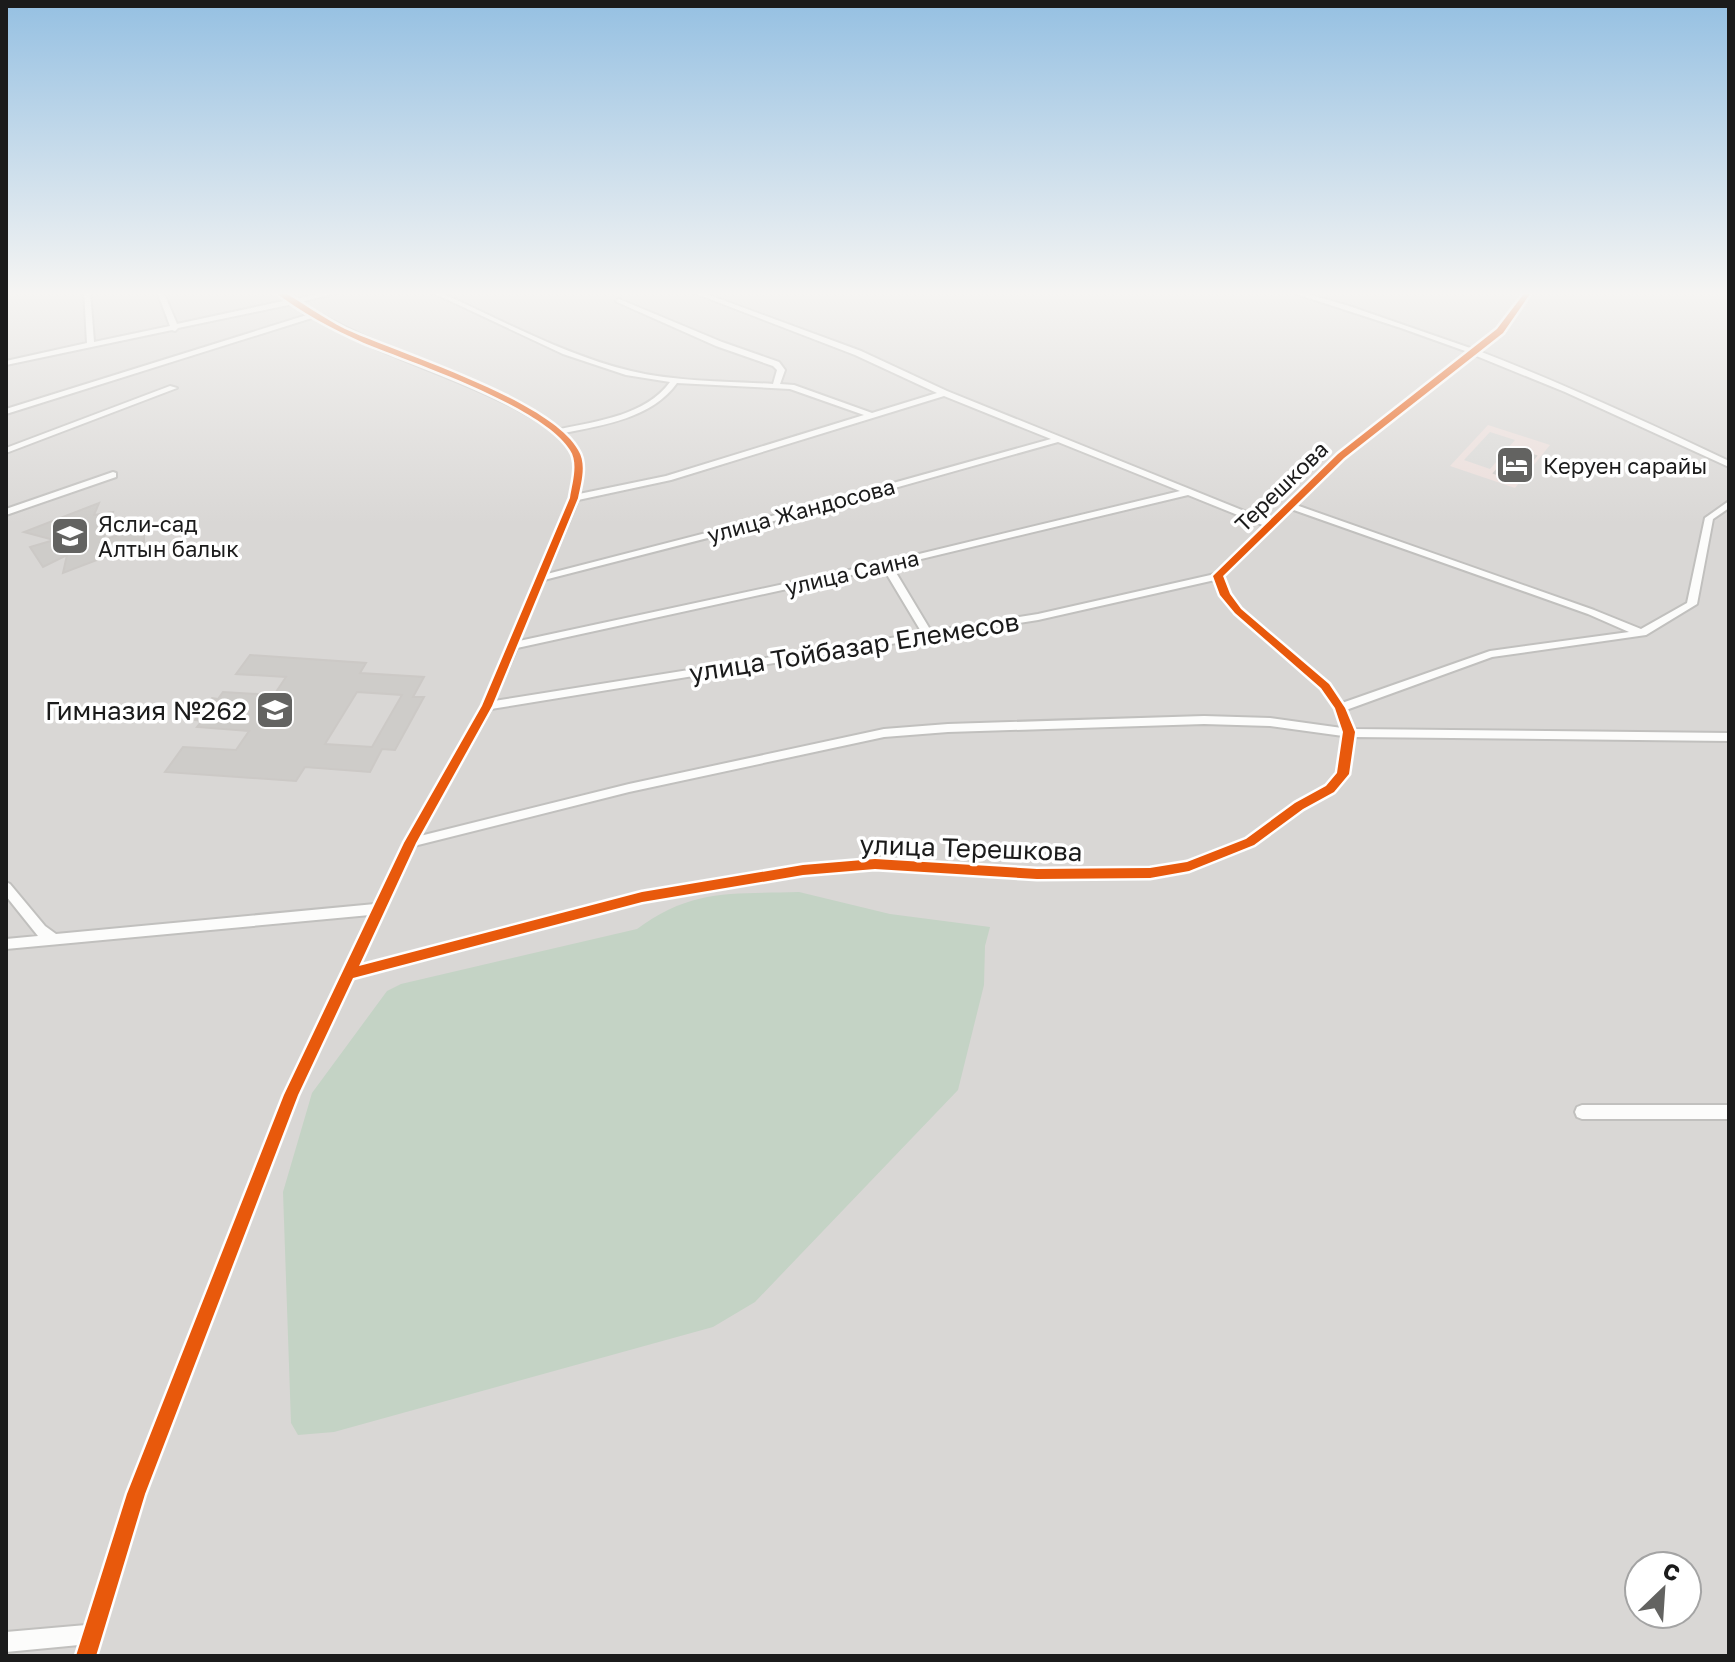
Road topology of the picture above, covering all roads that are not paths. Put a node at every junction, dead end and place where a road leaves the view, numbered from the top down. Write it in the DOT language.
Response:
graph roads {
  1 [pos="144,369"];
  2 [pos="432,369"];
  3 [pos="616,369"];
  4 [pos="780,369"];
  5 [pos="891,369"];
  6 [pos="1455,369"];
  7 [pos="1518,369"];
  8 [pos="675,381"];
  9 [pos="776,386"];
  10 [pos="173,388"];
  11 [pos="944,393"];
  12 [pos="6,412"];
  13 [pos="871,415"];
  14 [pos="560,432"];
  15 [pos="1060,439"];
  16 [pos="6,451"];
  17 [pos="1729,464"];
  18 [pos="113,475"];
  19 [pos="1189,492"];
  20 [pos="574,498"];
  21 [pos="1729,504"];
  22 [pos="1290,506"];
  23 [pos="6,512"];
  24 [pos="1271,525"];
  25 [pos="886,565"];
  26 [pos="1218,576"];
  27 [pos="542,578"];
  28 [pos="1642,633"];
  29 [pos="928,635"];
  30 [pos="514,645"];
  31 [pos="487,706"];
  32 [pos="1340,708"];
  33 [pos="1349,732"];
  34 [pos="1729,737"];
  35 [pos="410,843"];
  36 [pos="6,887"];
  37 [pos="379,909"];
  38 [pos="53,939"];
  39 [pos="6,944"];
  40 [pos="348,974"];
  41 [pos="1582,1112"];
  42 [pos="1729,1112"];
  43 [pos="93,1634"];
  44 [pos="6,1642"];
  45 [pos="86,1656"];
  1 -- 12 [label="street"];
  2 -- 14 [label="street"];
  3 -- 8 [label="street"];
  4 -- 9 [label="street"];
  5 -- 11 [label="street"];
  6 -- 22 [label="street, Терешкова"];
  7 -- 17 [label="street"];
  8 -- 9 [label="street"];
  8 -- 14 [label="street"];
  9 -- 13 [label="street"];
  10 -- 16 [label="street"];
  11 -- 13 [label="street"];
  11 -- 15 [label="street"];
  13 -- 20 [label="street"];
  14 -- 20 [label="street"];
  15 -- 19 [label="street"];
  15 -- 27 [label="street, улица Жандосова"];
  18 -- 23 [label="street"];
  19 -- 24 [label="street"];
  19 -- 25 [label="street, улица Саина"];
  20 -- 27 [label="street"];
  21 -- 28 [label="street"];
  22 -- 24 [label="street, Терешкова"];
  22 -- 28 [label="street"];
  24 -- 26 [label="street, Терешкова"];
  25 -- 29 [label="street"];
  25 -- 30 [label="street, улица Саина"];
  26 -- 29 [label="street, улица Тойбазар Елемесов"];
  26 -- 32 [label="street"];
  27 -- 30 [label="street"];
  28 -- 32 [label="street"];
  29 -- 31 [label="street, улица Тойбазар Елемесов"];
  30 -- 31 [label="street"];
  31 -- 35 [label="street"];
  32 -- 33 [label="street"];
  33 -- 34 [label="street"];
  33 -- 35 [label="street"];
  33 -- 40 [label="street, улица Терешкова"];
  35 -- 37 [label="street"];
  36 -- 38 [label="street"];
  37 -- 38 [label="street"];
  37 -- 40 [label="street"];
  38 -- 39 [label="street"];
  40 -- 43 [label="street"];
  41 -- 42 [label="street"];
  43 -- 44 [label="street"];
  43 -- 45 [label="street"];
}
